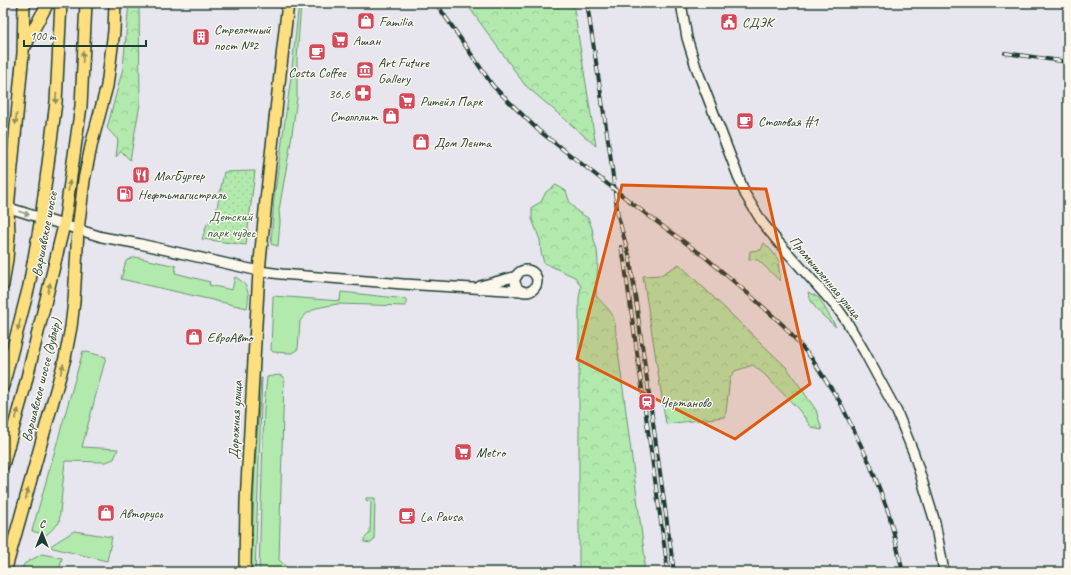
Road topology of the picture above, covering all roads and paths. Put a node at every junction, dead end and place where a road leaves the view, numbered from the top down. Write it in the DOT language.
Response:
graph roads {
  1 [pos="24,3"];
  2 [pos="48,3"];
  3 [pos="61,3"];
  4 [pos="86,3"];
  5 [pos="115,3"];
  6 [pos="288,3"];
  7 [pos="681,3"];
  8 [pos="23,53"];
  9 [pos="5,207"];
  10 [pos="41,218"];
  11 [pos="64,225"];
  12 [pos="78,230"];
  13 [pos="259,271"];
  14 [pos="517,276"];
  15 [pos="3,285"];
  16 [pos="471,289"];
  17 [pos="522,291"];
  18 [pos="3,386"];
  19 [pos="3,465"];
  20 [pos="5,572"];
  21 [pos="245,572"];
  22 [pos="944,572"];
  1 -- 8 [label="main road"];
  2 -- 8 [label="main road"];
  3 -- 10 [label="main road, Варшавское шоссе, one-way"];
  11 -- 4 [label="main road, Варшавское шоссе, one-way"];
  5 -- 12 [label="main road, Варшавское шоссе (дублёр)"];
  6 -- 13 [label="main road, Дорожная улица"];
  7 -- 22 [label="street, Промышленная улица"];
  8 -- 9 [label="main road, one-way"];
  9 -- 10 [label="street, one-way"];
  9 -- 15 [label="main road"];
  10 -- 11 [label="street"];
  10 -- 18 [label="main road, Варшавское шоссе, one-way"];
  11 -- 12 [label="street"];
  19 -- 11 [label="main road, Варшавское шоссе, one-way"];
  12 -- 13 [label="street"];
  20 -- 12 [label="main road, Варшавское шоссе (дублёр), one-way"];
  13 -- 16 [label="street"];
  13 -- 21 [label="main road, Дорожная улица"];
  14 -- 16 [label="street"];
  14 -- 17 [label="street"];
  14 -- 17 [label="street"];
  16 -- 17 [label="street"];
}
